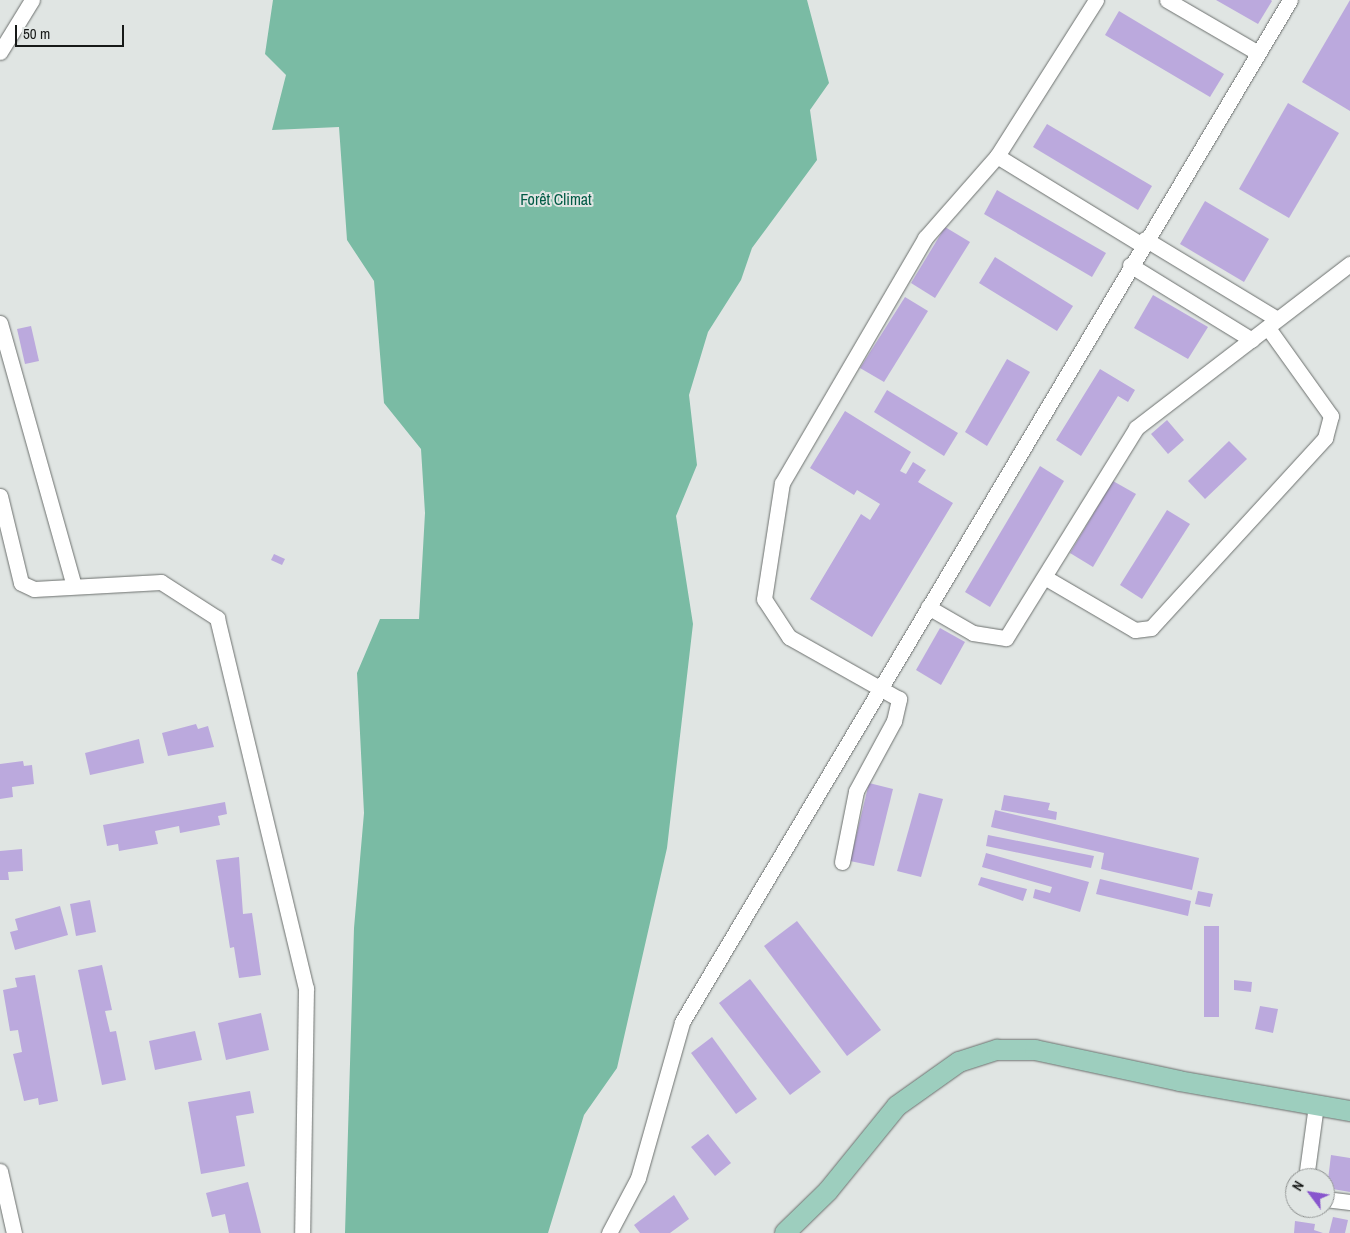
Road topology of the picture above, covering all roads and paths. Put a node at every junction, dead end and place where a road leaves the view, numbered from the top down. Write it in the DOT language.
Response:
graph roads {
  1 [pos="32,0"];
  2 [pos="1096,0"];
  3 [pos="1167,0"];
  4 [pos="1290,0"];
  5 [pos="0,52"];
  6 [pos="1258,53"];
  7 [pos="997,156"];
  8 [pos="1143,242"];
  9 [pos="1130,264"];
  10 [pos="1350,264"];
  11 [pos="0,323"];
  12 [pos="1273,324"];
  13 [pos="1252,340"];
  14 [pos="0,496"];
  15 [pos="1046,578"];
  16 [pos="74,586"];
  17 [pos="928,607"];
  18 [pos="879,690"];
  19 [pos="842,862"];
  20 [pos="1316,1105"];
  21 [pos="1350,1110"];
  22 [pos="1307,1168"];
  23 [pos="0,1171"];
  24 [pos="1335,1200"];
  25 [pos="1350,1202"];
  26 [pos="613,1231"];
  27 [pos="14,1233"];
  28 [pos="302,1233"];
  29 [pos="785,1233"];
  1 -- 5 [label="street"];
  2 -- 7 [label="street"];
  3 -- 6 [label="street"];
  4 -- 6 [label="street"];
  6 -- 8 [label="street"];
  7 -- 8 [label="street"];
  7 -- 18 [label="street"];
  8 -- 9 [label="street"];
  8 -- 12 [label="street"];
  9 -- 13 [label="street"];
  9 -- 17 [label="street"];
  10 -- 12 [label="street"];
  11 -- 16 [label="street"];
  12 -- 13 [label="street"];
  12 -- 15 [label="street"];
  13 -- 15 [label="street"];
  14 -- 16 [label="street"];
  15 -- 17 [label="street"];
  16 -- 28 [label="street"];
  17 -- 18 [label="street"];
  18 -- 19 [label="street"];
  18 -- 26 [label="street"];
  20 -- 21 [label="main road"];
  20 -- 22 [label="street"];
  20 -- 29 [label="main road"];
  23 -- 27 [label="street"];
  24 -- 25 [label="street"];
}
